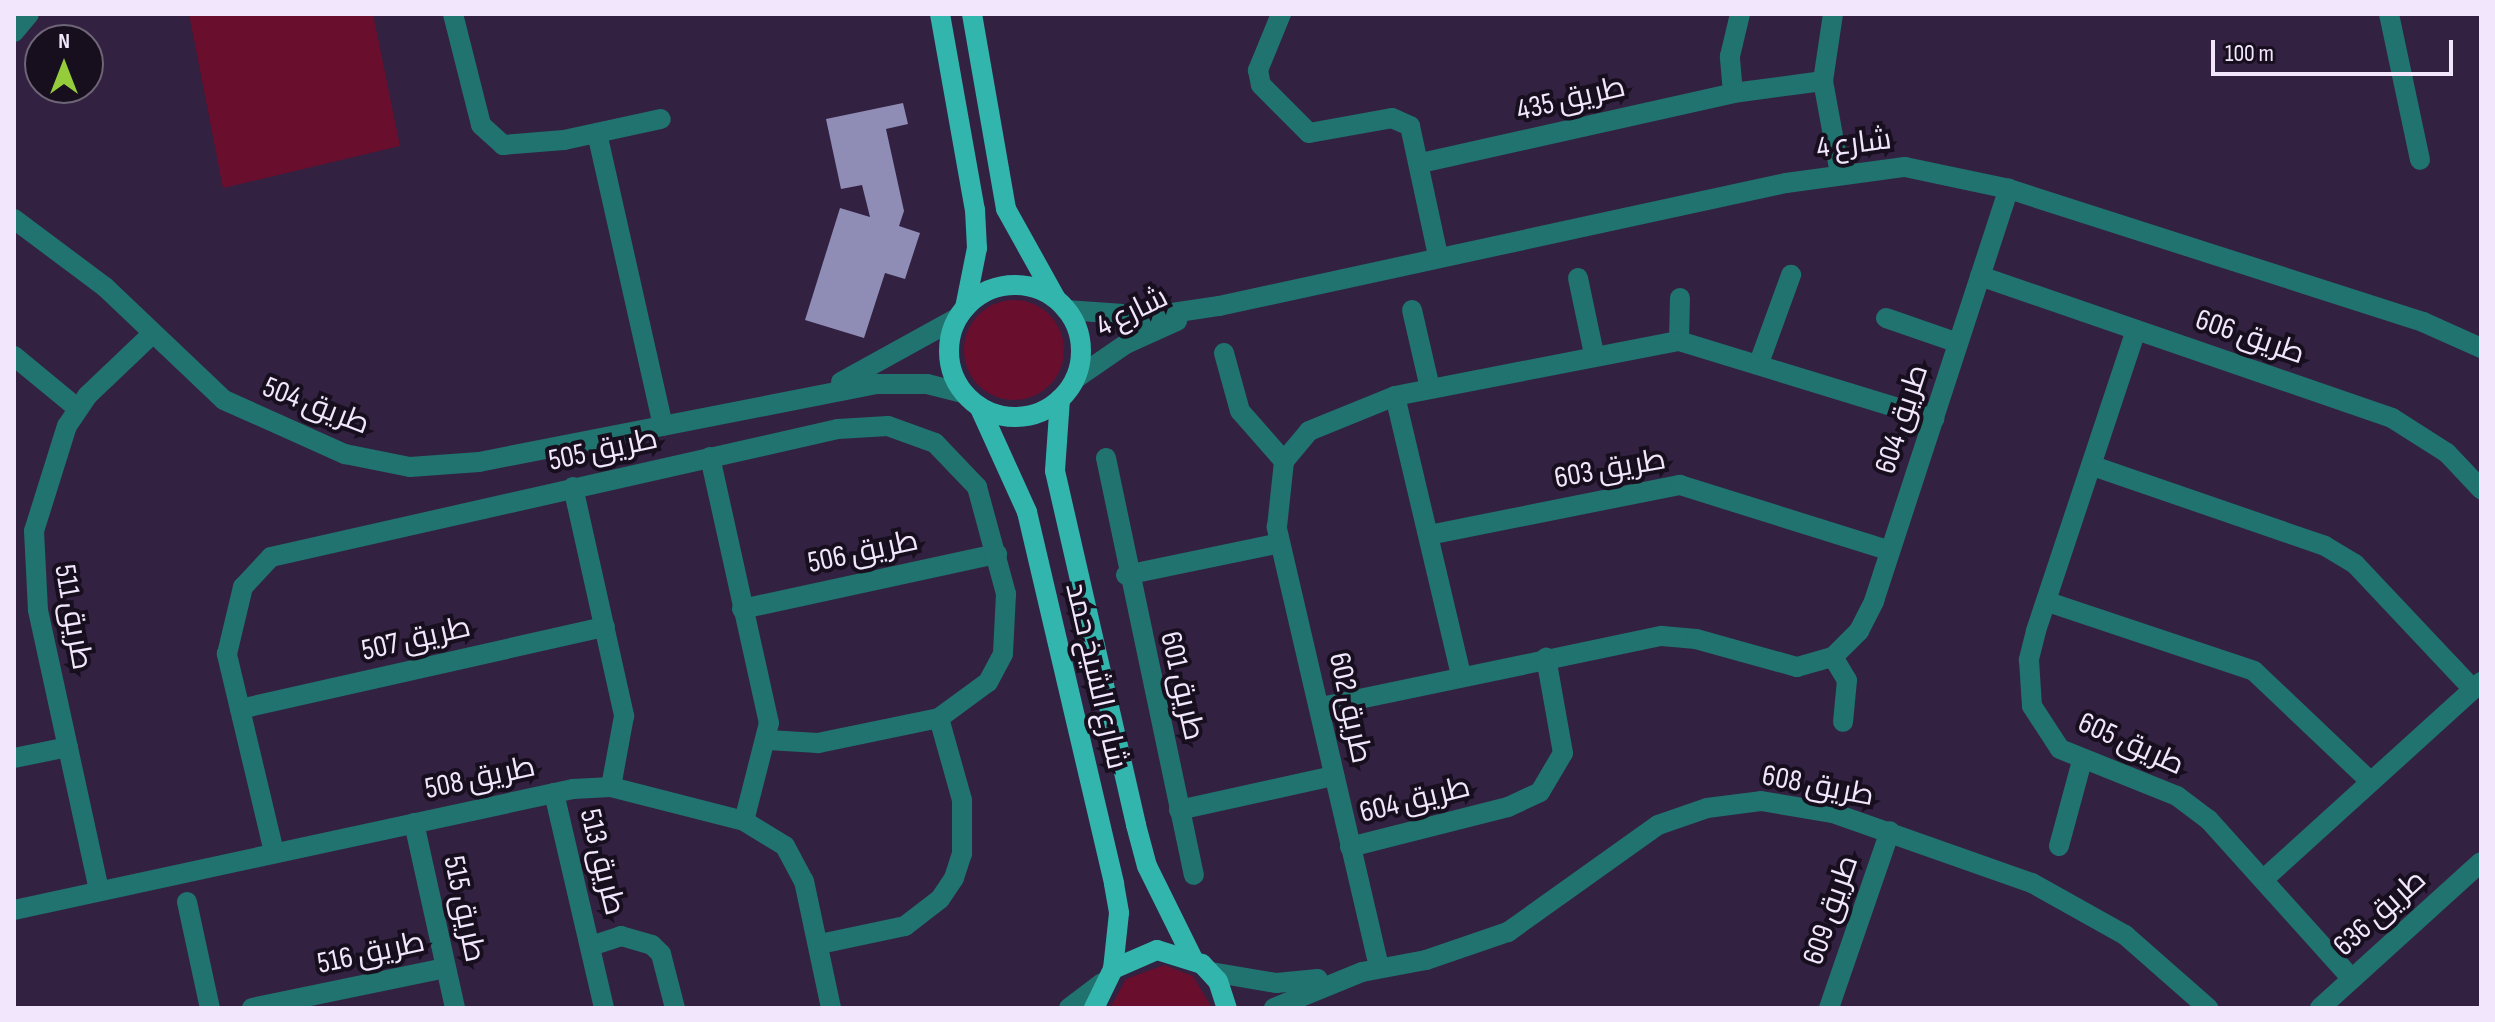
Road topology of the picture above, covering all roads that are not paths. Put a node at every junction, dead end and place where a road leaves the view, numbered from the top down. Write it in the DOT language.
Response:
graph roads {
  1 [pos="29,14"];
  2 [pos="453,14"];
  3 [pos="940,14"];
  4 [pos="972,14"];
  5 [pos="1281,14"];
  6 [pos="1740,14"];
  7 [pos="1833,14"];
  8 [pos="2389,14"];
  9 [pos="14,32"];
  10 [pos="1823,81"];
  11 [pos="1733,93"];
  12 [pos="661,119"];
  13 [pos="597,133"];
  14 [pos="2420,160"];
  15 [pos="1421,163"];
  16 [pos="1840,174"];
  17 [pos="2009,189"];
  18 [pos="14,219"];
  19 [pos="1438,255"];
  20 [pos="1791,275"];
  21 [pos="1980,276"];
  22 [pos="1578,278"];
  23 [pos="1680,298"];
  24 [pos="1062,305"];
  25 [pos="1219,306"];
  26 [pos="1412,310"];
  27 [pos="961,313"];
  28 [pos="1886,318"];
  29 [pos="2136,330"];
  30 [pos="150,336"];
  31 [pos="1679,341"];
  32 [pos="1958,343"];
  33 [pos="2481,348"];
  34 [pos="1224,353"];
  35 [pos="1594,354"];
  36 [pos="14,356"];
  37 [pos="1759,363"];
  38 [pos="1075,379"];
  39 [pos="1430,388"];
  40 [pos="816,394"];
  41 [pos="1395,396"];
  42 [pos="972,399"];
  43 [pos="1060,399"];
  44 [pos="77,408"];
  45 [pos="1934,419"];
  46 [pos="663,426"];
  47 [pos="710,457"];
  48 [pos="1106,458"];
  49 [pos="1284,461"];
  50 [pos="2093,466"];
  51 [pos="573,487"];
  52 [pos="2481,489"];
  53 [pos="1429,535"];
  54 [pos="1280,543"];
  55 [pos="1890,551"];
  56 [pos="997,554"];
  57 [pos="1126,575"];
  58 [pos="2048,602"];
  59 [pos="742,609"];
  60 [pos="605,627"];
  61 [pos="1833,657"];
  62 [pos="1546,658"];
  63 [pos="1461,675"];
  64 [pos="2477,686"];
  65 [pos="1321,707"];
  66 [pos="240,709"];
  67 [pos="939,718"];
  68 [pos="1843,722"];
  69 [pos="768,740"];
  70 [pos="68,747"];
  71 [pos="14,758"];
  72 [pos="2082,761"];
  73 [pos="1334,776"];
  74 [pos="2371,782"];
  75 [pos="611,787"];
  76 [pos="554,793"];
  77 [pos="1179,810"];
  78 [pos="744,821"];
  79 [pos="414,823"];
  80 [pos="1890,831"];
  81 [pos="2059,846"];
  82 [pos="1350,847"];
  83 [pos="274,852"];
  84 [pos="2481,862"];
  85 [pos="1194,875"];
  86 [pos="2265,878"];
  87 [pos="99,890"];
  88 [pos="187,902"];
  89 [pos="14,910"];
  90 [pos="820,944"];
  91 [pos="591,946"];
  92 [pos="1192,957"];
  93 [pos="446,968"];
  94 [pos="1370,969"];
  95 [pos="1211,972"];
  96 [pos="1108,976"];
  97 [pos="2352,979"];
  98 [pos="309,1002"];
  99 [pos="210,1008"];
  100 [pos="252,1008"];
  101 [pos="455,1008"];
  102 [pos="604,1008"];
  103 [pos="675,1008"];
  104 [pos="831,1008"];
  105 [pos="1069,1008"];
  106 [pos="1094,1008"];
  107 [pos="1227,1008"];
  108 [pos="1274,1008"];
  109 [pos="1829,1008"];
  110 [pos="2208,1008"];
  111 [pos="2320,1008"];
  1 -- 9 [label="street"];
  2 -- 13 [label="street"];
  3 -- 27 [label="main road"];
  4 -- 24 [label="main road"];
  5 -- 15 [label="street"];
  6 -- 11 [label="street"];
  7 -- 10 [label="street"];
  8 -- 14 [label="street"];
  10 -- 11 [label="street, طريق 435"];
  10 -- 16 [label="street"];
  11 -- 15 [label="street, طريق 435"];
  12 -- 13 [label="street"];
  13 -- 46 [label="street"];
  15 -- 19 [label="street"];
  16 -- 17 [label="street, شارع 4"];
  16 -- 19 [label="street, شارع 4"];
  17 -- 21 [label="street, طريق 604"];
  17 -- 33 [label="street, شارع 4"];
  18 -- 30 [label="street, طريق 504"];
  19 -- 25 [label="street, شارع 4"];
  20 -- 37 [label="street"];
  21 -- 29 [label="street, طريق 606"];
  21 -- 32 [label="street, طريق 604"];
  22 -- 35 [label="street"];
  23 -- 31 [label="street"];
  24 -- 25 [label="street, شارع 4"];
  24 -- 27 [label="main road"];
  24 -- 38 [label="main road"];
  25 -- 38 [label="street, شارع 4"];
  26 -- 39 [label="street"];
  27 -- 40 [label="street, طريق 504"];
  27 -- 42 [label="main road"];
  28 -- 32 [label="street"];
  29 -- 50 [label="street, طريق 605"];
  29 -- 52 [label="street, طريق 606"];
  30 -- 44 [label="street, طريق 511"];
  30 -- 46 [label="street, طريق 504"];
  31 -- 35 [label="street"];
  31 -- 37 [label="street"];
  32 -- 45 [label="street, طريق 604"];
  34 -- 49 [label="street"];
  35 -- 39 [label="street"];
  36 -- 44 [label="street"];
  37 -- 45 [label="street"];
  38 -- 43 [label="main road"];
  39 -- 41 [label="street"];
  40 -- 42 [label="street, طريق 504"];
  40 -- 46 [label="street, طريق 504"];
  41 -- 49 [label="street"];
  41 -- 53 [label="street"];
  42 -- 43 [label="main road"];
  42 -- 96 [label="main road, شارع الشيخ حمد"];
  43 -- 92 [label="main road, شارع الشيخ حمد"];
  44 -- 70 [label="street, طريق 511"];
  45 -- 55 [label="street, طريق 604"];
  47 -- 51 [label="street, طريق 505"];
  47 -- 56 [label="street, طريق 505"];
  47 -- 59 [label="street"];
  48 -- 57 [label="street, طريق 601"];
  49 -- 54 [label="street, طريق 602"];
  50 -- 58 [label="street, طريق 605"];
  50 -- 64 [label="street"];
  51 -- 60 [label="street"];
  51 -- 66 [label="street, طريق 505"];
  53 -- 55 [label="street, طريق 603"];
  53 -- 63 [label="street"];
  54 -- 57 [label="street"];
  54 -- 65 [label="street, طريق 602"];
  55 -- 61 [label="street, طريق 604"];
  56 -- 59 [label="street, طريق 506"];
  56 -- 67 [label="street, طريق 505"];
  57 -- 77 [label="street, طريق 601"];
  58 -- 72 [label="street, طريق 605"];
  58 -- 74 [label="street"];
  59 -- 69 [label="street"];
  60 -- 66 [label="street, طريق 507"];
  60 -- 75 [label="street"];
  61 -- 62 [label="street"];
  61 -- 68 [label="street"];
  62 -- 63 [label="street"];
  62 -- 82 [label="street, طريق 604"];
  63 -- 65 [label="street"];
  64 -- 74 [label="street"];
  65 -- 73 [label="street, طريق 602"];
  66 -- 83 [label="street, طريق 505"];
  67 -- 69 [label="street, طريق 505"];
  67 -- 90 [label="street"];
  69 -- 78 [label="street"];
  70 -- 71 [label="street"];
  70 -- 87 [label="street, طريق 511"];
  72 -- 81 [label="street"];
  72 -- 86 [label="street, طريق 605"];
  73 -- 77 [label="street"];
  73 -- 82 [label="street, طريق 602"];
  74 -- 86 [label="street"];
  75 -- 76 [label="street, طريق 508"];
  75 -- 78 [label="street, طريق 508"];
  76 -- 79 [label="street, طريق 508"];
  76 -- 91 [label="street, طريق 513"];
  77 -- 85 [label="street, طريق 601"];
  78 -- 90 [label="street, طريق 508"];
  79 -- 83 [label="street, طريق 508"];
  79 -- 93 [label="street, طريق 515"];
  80 -- 94 [label="street, طريق 608"];
  80 -- 109 [label="street, طريق 609"];
  80 -- 110 [label="street, طريق 608"];
  82 -- 94 [label="street, طريق 602"];
  83 -- 87 [label="street, طريق 508"];
  84 -- 97 [label="street, طريق 636"];
  86 -- 97 [label="street, طريق 605"];
  87 -- 89 [label="street, طريق 508"];
  88 -- 99 [label="street"];
  90 -- 104 [label="street, طريق 508"];
  91 -- 102 [label="street, طريق 513"];
  91 -- 103 [label="street, طريق 513"];
  92 -- 95 [label="main road"];
  92 -- 96 [label="main road"];
  93 -- 98 [label="street, طريق 516"];
  93 -- 101 [label="street, طريق 515"];
  94 -- 95 [label="street, طريق 608"];
  94 -- 108 [label="street, طريق 608"];
  95 -- 107 [label="main road"];
  96 -- 105 [label="street"];
  96 -- 106 [label="main road, شارع الشيخ حمد"];
  97 -- 111 [label="street, طريق 636"];
  98 -- 100 [label="street, طريق 516"];
}
